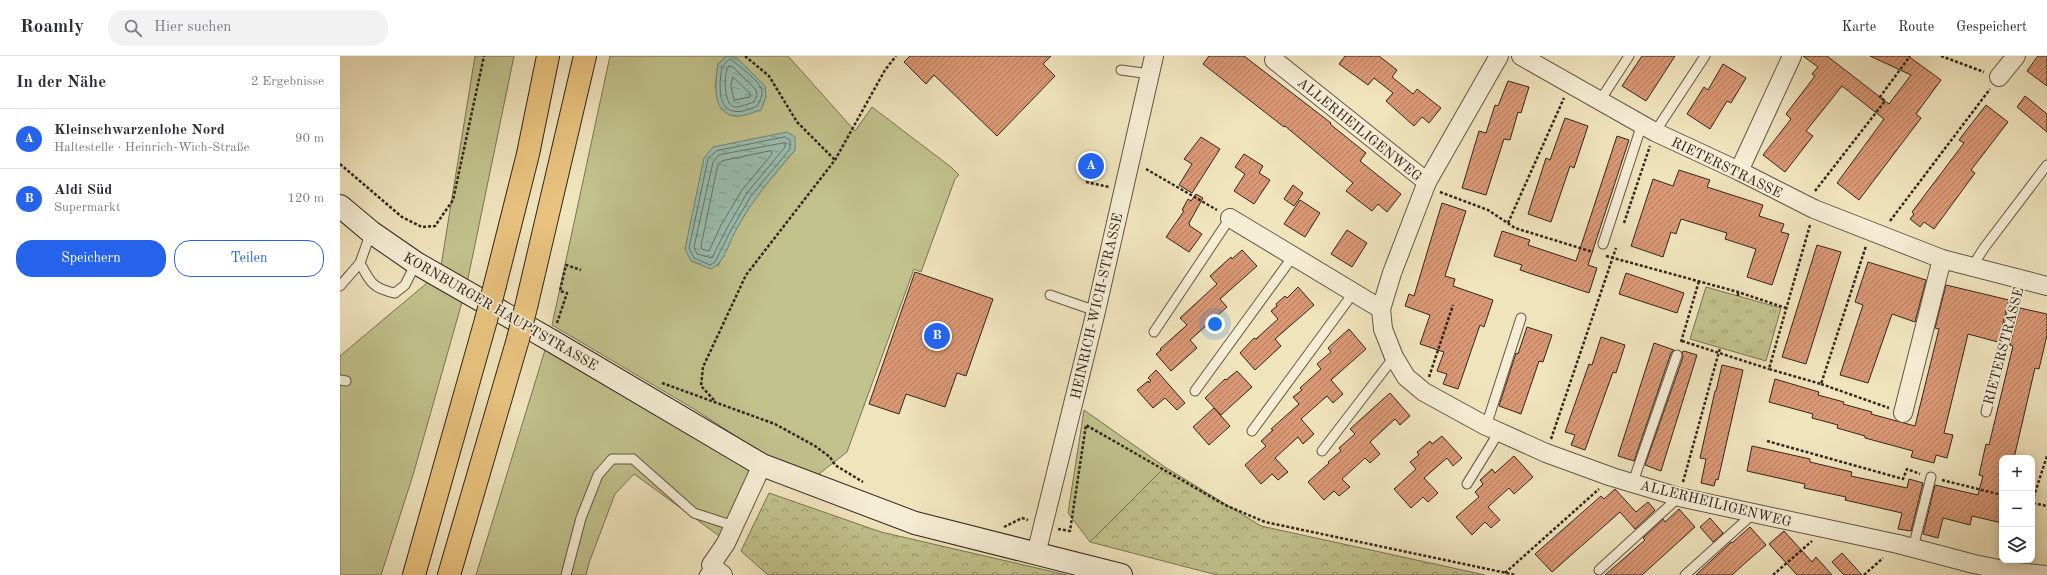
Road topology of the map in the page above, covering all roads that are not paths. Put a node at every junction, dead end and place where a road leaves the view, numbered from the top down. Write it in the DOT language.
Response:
graph roads {
  1 [pos="548,56"];
  2 [pos="585,56"];
  3 [pos="1154,56"];
  4 [pos="1499,56"];
  5 [pos="1521,56"];
  6 [pos="1629,56"];
  7 [pos="1705,56"];
  8 [pos="1792,56"];
  9 [pos="2016,56"];
  10 [pos="1274,60"];
  11 [pos="1122,70"];
  12 [pos="1150,74"];
  13 [pos="1999,77"];
  14 [pos="1599,102"];
  15 [pos="1649,128"];
  16 [pos="2047,165"];
  17 [pos="1739,171"];
  18 [pos="1427,182"];
  19 [pos="340,206"];
  20 [pos="1230,218"];
  21 [pos="371,232"];
  22 [pos="1603,244"];
  23 [pos="1294,255"];
  24 [pos="1942,259"];
  25 [pos="360,263"];
  26 [pos="416,263"];
  27 [pos="1972,267"];
  28 [pos="2021,280"];
  29 [pos="340,286"];
  30 [pos="2047,286"];
  31 [pos="1354,292"];
  32 [pos="1050,295"];
  33 [pos="1382,309"];
  34 [pos="1096,311"];
  35 [pos="1522,318"];
  36 [pos="1154,332"];
  37 [pos="1677,355"];
  38 [pos="1394,357"];
  39 [pos="1195,391"];
  40 [pos="1986,412"];
  41 [pos="1902,413"];
  42 [pos="1492,429"];
  43 [pos="1252,431"];
  44 [pos="1322,451"];
  45 [pos="762,465"];
  46 [pos="1931,477"];
  47 [pos="1632,482"];
  48 [pos="1468,484"];
  49 [pos="1679,497"];
  50 [pos="1754,513"];
  51 [pos="734,526"];
  52 [pos="1906,546"];
  53 [pos="1036,554"];
  54 [pos="1599,570"];
  55 [pos="713,572"];
  56 [pos="414,575"];
  57 [pos="449,575"];
  58 [pos="566,575"];
  59 [pos="1121,575"];
  60 [pos="1685,575"];
  61 [pos="2044,575"];
  1 -- 56 [label="highway, bridge"];
  2 -- 57 [label="highway, bridge"];
  3 -- 12 [label="street, HEINRICH-WICH-STRASSE"];
  4 -- 18 [label="street, ALLERHEILIGENWEG"];
  5 -- 14 [label="street, RIETERSTRASSE"];
  6 -- 14 [label="lane"];
  7 -- 15 [label="lane"];
  8 -- 17 [label="street"];
  9 -- 13 [label="street"];
  10 -- 18 [label="street, ALLERHEILIGENWEG"];
  11 -- 12 [label="lane"];
  12 -- 34 [label="street, HEINRICH-WICH-STRASSE"];
  14 -- 15 [label="street, RIETERSTRASSE"];
  15 -- 17 [label="street, RIETERSTRASSE"];
  15 -- 22 [label="lane"];
  16 -- 27 [label="lane"];
  17 -- 24 [label="street, RIETERSTRASSE"];
  18 -- 33 [label="street, ALLERHEILIGENWEG"];
  19 -- 21 [label="main road, KORNBURGER HAUPTSTRASSE"];
  20 -- 23 [label="street"];
  20 -- 36 [label="lane"];
  21 -- 25 [label="lane"];
  21 -- 26 [label="main road, KORNBURGER HAUPTSTRASSE"];
  23 -- 31 [label="street"];
  23 -- 39 [label="lane"];
  24 -- 27 [label="street, RIETERSTRASSE"];
  24 -- 41 [label="street"];
  25 -- 26 [label="lane"];
  25 -- 29 [label="lane"];
  26 -- 45 [label="main road, KORNBURGER HAUPTSTRASSE"];
  27 -- 28 [label="street, RIETERSTRASSE"];
  28 -- 30 [label="street, RIETERSTRASSE"];
  28 -- 40 [label="lane, RIETERSTRASSE"];
  31 -- 33 [label="street"];
  31 -- 43 [label="lane"];
  32 -- 34 [label="lane"];
  33 -- 38 [label="street, ALLERHEILIGENWEG"];
  34 -- 53 [label="street, HEINRICH-WICH-STRASSE"];
  35 -- 42 [label="lane"];
  37 -- 47 [label="lane"];
  38 -- 42 [label="street, ALLERHEILIGENWEG"];
  38 -- 44 [label="lane"];
  42 -- 47 [label="street, ALLERHEILIGENWEG"];
  42 -- 48 [label="lane"];
  45 -- 51 [label="street"];
  45 -- 53 [label="main road, KORNBURGER HAUPTSTRASSE"];
  46 -- 52 [label="lane"];
  47 -- 49 [label="street, ALLERHEILIGENWEG"];
  49 -- 50 [label="street, ALLERHEILIGENWEG"];
  49 -- 54 [label="lane"];
  50 -- 52 [label="street, ALLERHEILIGENWEG"];
  50 -- 60 [label="lane"];
  51 -- 55 [label="street"];
  51 -- 58 [label="lane"];
  52 -- 61 [label="street, ALLERHEILIGENWEG"];
  53 -- 59 [label="main road, KORNBURGER HAUPTSTRASSE"];
}
